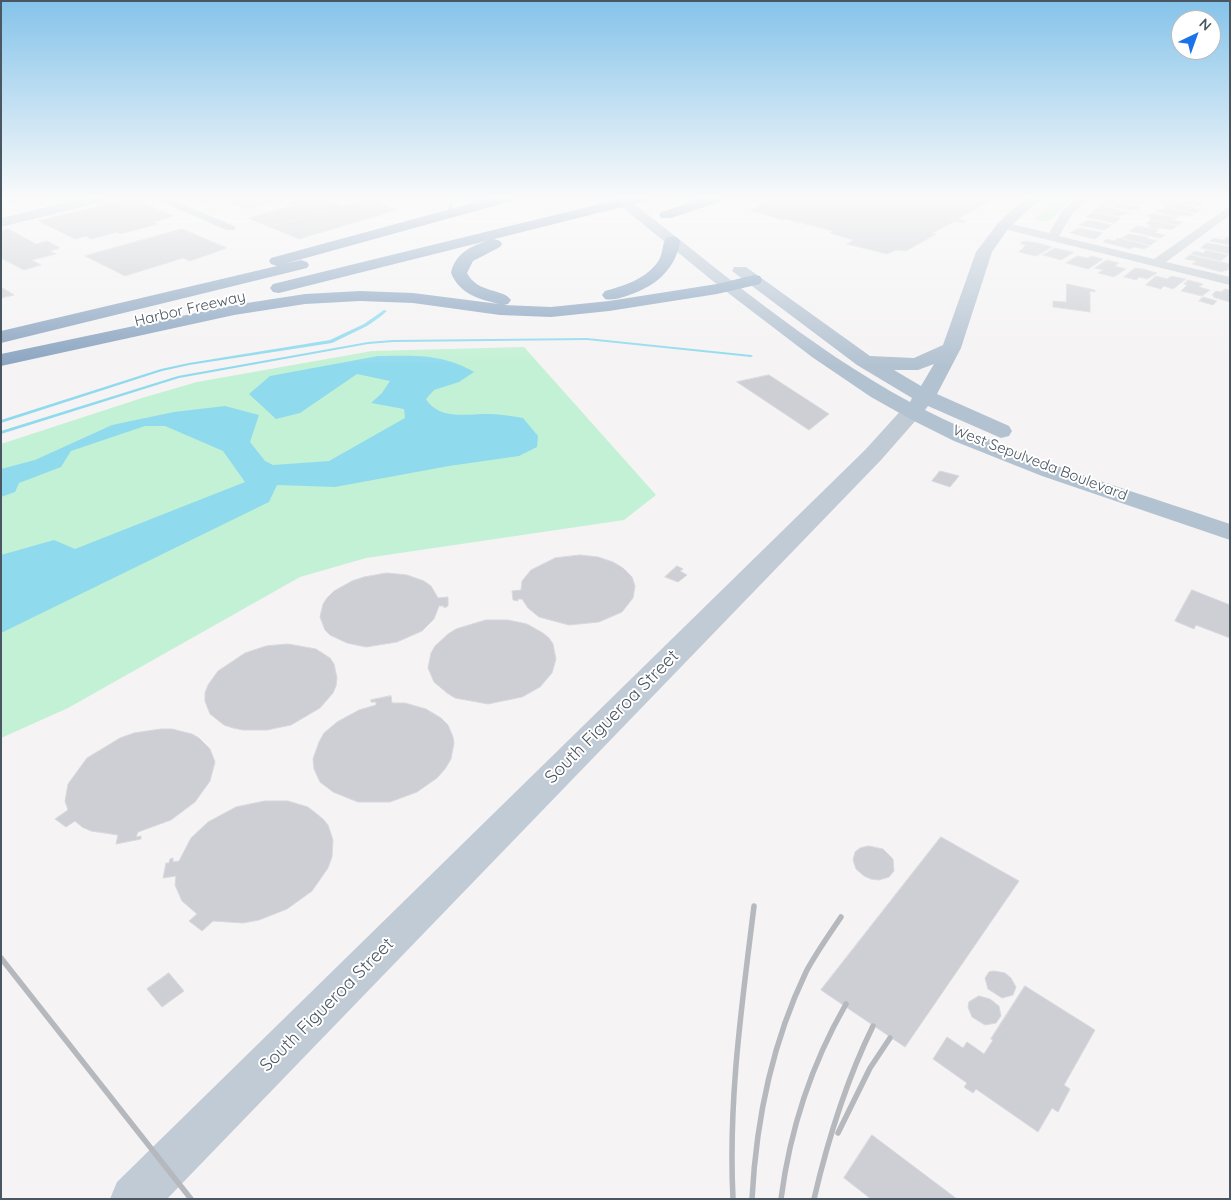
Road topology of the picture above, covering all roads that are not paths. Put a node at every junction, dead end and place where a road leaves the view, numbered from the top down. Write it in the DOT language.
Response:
graph roads {
  1 [pos="301,254"];
  2 [pos="362,254"];
  3 [pos="394,254"];
  4 [pos="474,254"];
  5 [pos="670,254"];
  6 [pos="690,254"];
  7 [pos="984,254"];
  8 [pos="1119,254"];
  9 [pos="1168,254"];
  10 [pos="730,263"];
  11 [pos="1156,263"];
  12 [pos="754,280"];
  13 [pos="1230,281"];
  14 [pos="729,285"];
  15 [pos="3,342"];
  16 [pos="951,348"];
  17 [pos="1,360"];
  18 [pos="864,361"];
  19 [pos="919,404"];
  20 [pos="1230,512"];
  21 [pos="1230,532"];
  22 [pos="134,1199"];
  1 -- 15 [label="highway"];
  2 -- 15 [label="highway, Harbor Freeway"];
  3 -- 15 [label="highway, Harbor Freeway"];
  4 -- 5 [label="highway"];
  6 -- 14 [label="main road, West Sepulveda Boulevard"];
  7 -- 16 [label="main road, South Figueroa Street"];
  8 -- 11 [label="street"];
  9 -- 11 [label="street"];
  10 -- 12 [label="main road, West Sepulveda Boulevard"];
  11 -- 13 [label="street"];
  12 -- 14 [label="highway"];
  12 -- 18 [label="main road, West Sepulveda Boulevard"];
  14 -- 17 [label="highway"];
  14 -- 19 [label="main road, West Sepulveda Boulevard"];
  16 -- 18 [label="main road"];
  16 -- 19 [label="main road, South Figueroa Street"];
  18 -- 19 [label="main road, West Sepulveda Boulevard"];
  19 -- 20 [label="main road, West Sepulveda Boulevard"];
  19 -- 21 [label="main road, West Sepulveda Boulevard"];
  19 -- 22 [label="main road, South Figueroa Street"];
}
